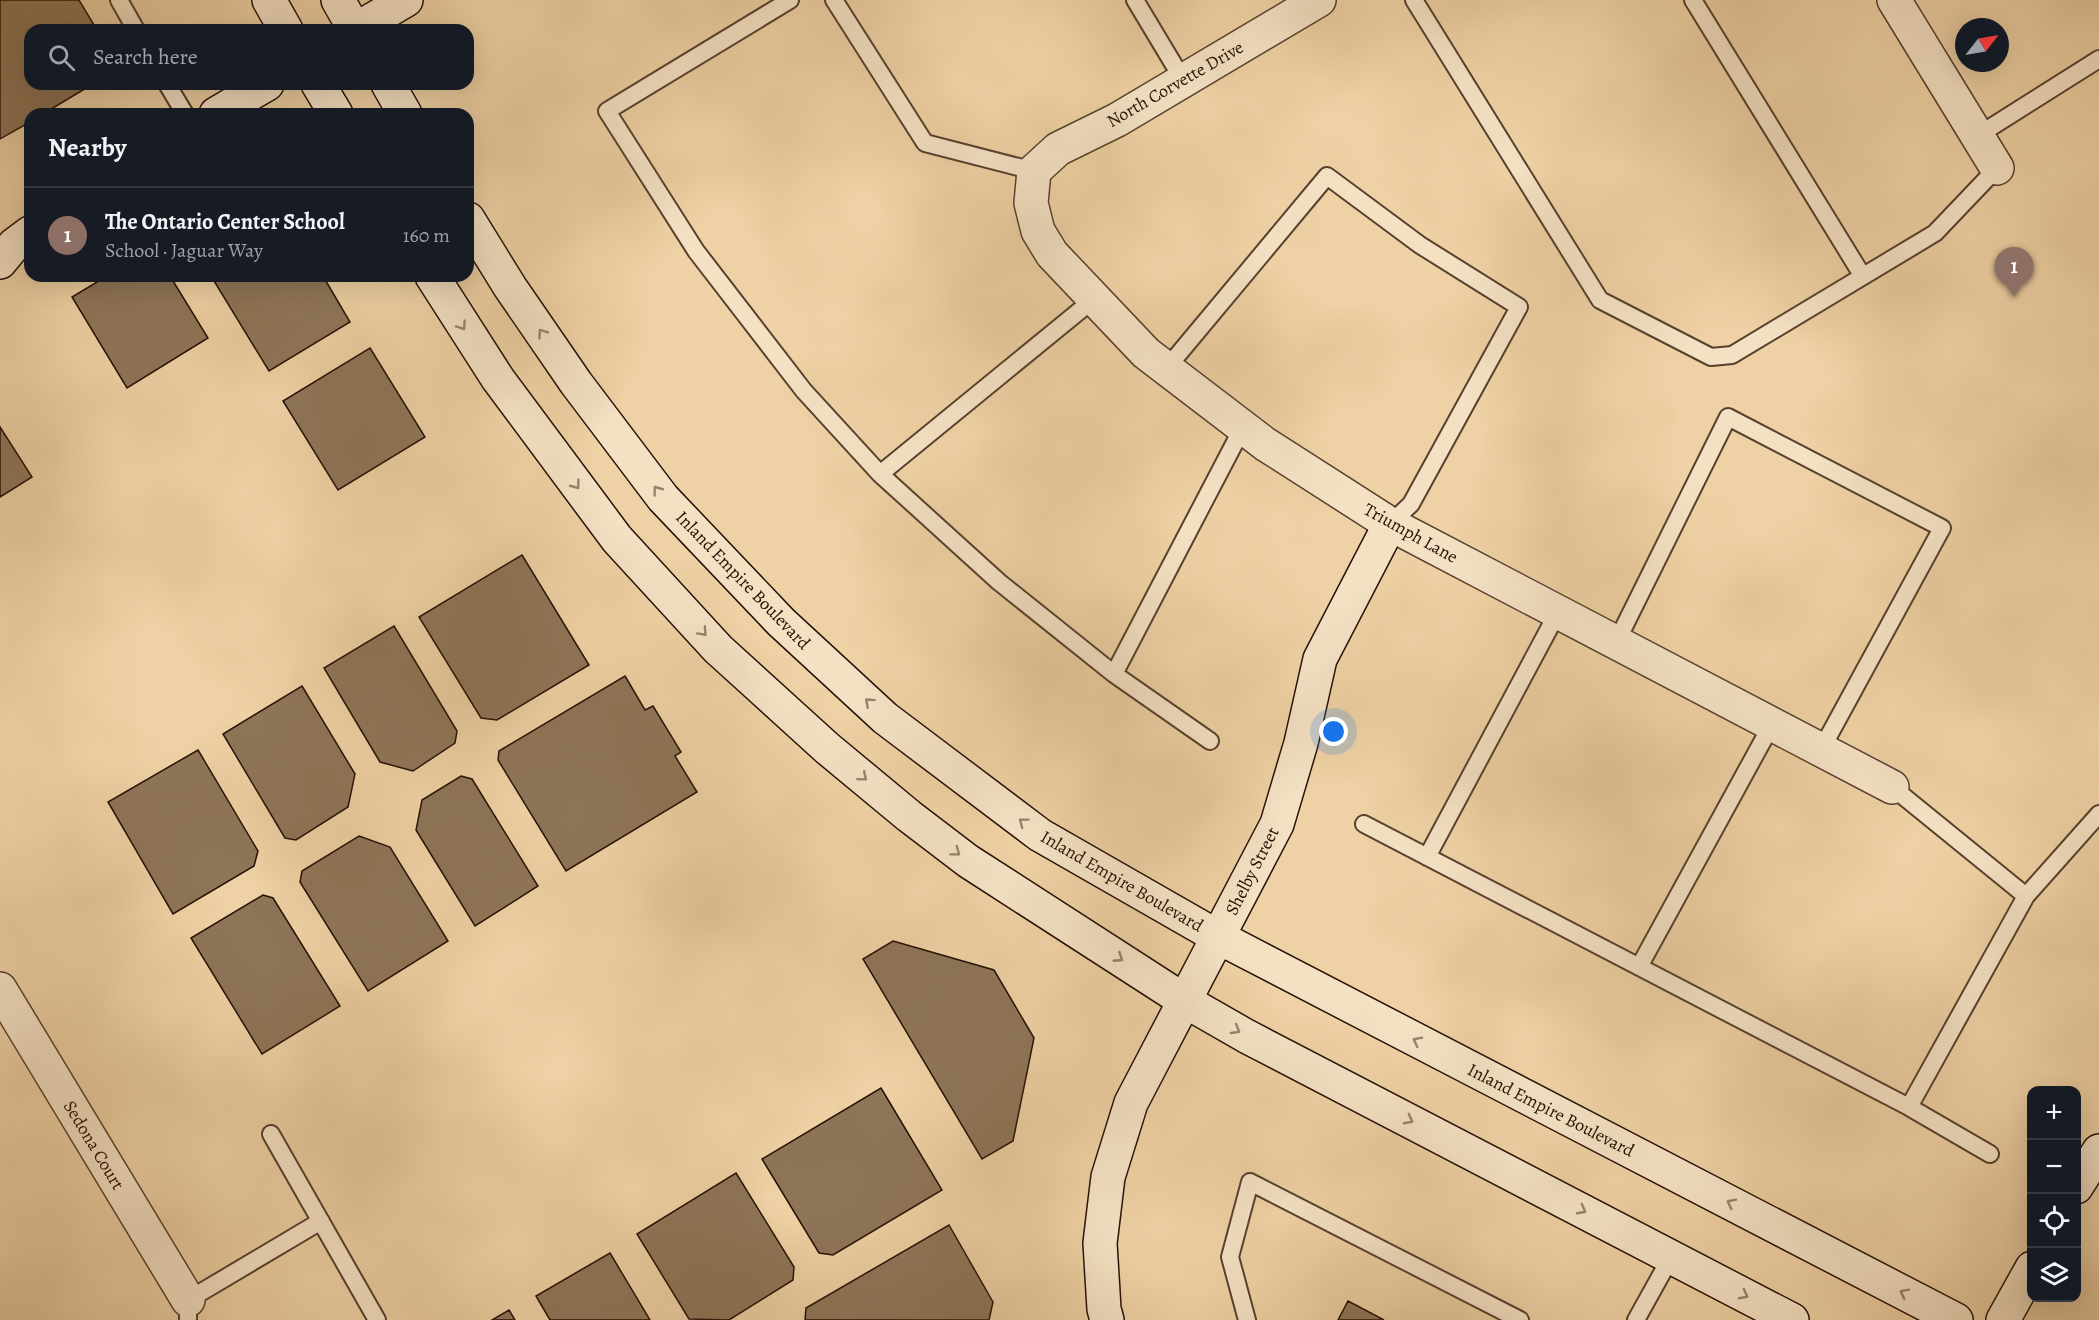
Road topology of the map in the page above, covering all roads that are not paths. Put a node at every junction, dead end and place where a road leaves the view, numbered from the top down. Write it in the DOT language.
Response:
graph roads {
  1 [pos="118,0"];
  2 [pos="269,0"];
  3 [pos="338,0"];
  4 [pos="406,0"];
  5 [pos="790,0"];
  6 [pos="834,0"];
  7 [pos="1135,0"];
  8 [pos="1318,0"];
  9 [pos="1414,0"];
  10 [pos="1694,0"];
  11 [pos="1894,0"];
  12 [pos="132,24"];
  13 [pos="283,24"];
  14 [pos="352,24"];
  15 [pos="365,24"];
  16 [pos="2099,58"];
  17 [pos="1183,80"];
  18 [pos="171,90"];
  19 [pos="257,90"];
  20 [pos="322,90"];
  21 [pos="391,90"];
  22 [pos="181,108"];
  23 [pos="226,108"];
  24 [pos="332,108"];
  25 [pos="402,108"];
  26 [pos="1977,136"];
  27 [pos="1997,168"];
  28 [pos="1034,171"];
  29 [pos="474,229"];
  30 [pos="24,238"];
  31 [pos="0,262"];
  32 [pos="1862,275"];
  33 [pos="435,282"];
  34 [pos="1094,298"];
  35 [pos="1166,369"];
  36 [pos="1243,427"];
  37 [pos="880,474"];
  38 [pos="1390,524"];
  39 [pos="1558,612"];
  40 [pos="1616,643"];
  41 [pos="1114,674"];
  42 [pos="1772,724"];
  43 [pos="1210,741"];
  44 [pos="1821,750"];
  45 [pos="1892,787"];
  46 [pos="2099,814"];
  47 [pos="1364,824"];
  48 [pos="1427,857"];
  49 [pos="2025,896"];
  50 [pos="1218,937"];
  51 [pos="1639,967"];
  52 [pos="1185,1001"];
  53 [pos="5,1010"];
  54 [pos="1909,1107"];
  55 [pos="272,1134"];
  56 [pos="2099,1151"];
  57 [pos="1990,1154"];
  58 [pos="2081,1179"];
  59 [pos="321,1221"];
  60 [pos="1671,1257"];
  61 [pos="2027,1275"];
  62 [pos="188,1310"];
  63 [pos="377,1320"];
  64 [pos="1107,1320"];
  65 [pos="1247,1320"];
  66 [pos="1520,1320"];
  67 [pos="1636,1320"];
  68 [pos="1792,1320"];
  69 [pos="1956,1320"];
  70 [pos="2003,1320"];
  1 -- 12 [label="lane"];
  2 -- 13 [label="main road"];
  3 -- 14 [label="main road"];
  4 -- 15 [label="main road"];
  5 -- 37 [label="lane"];
  6 -- 28 [label="lane"];
  7 -- 17 [label="lane"];
  8 -- 17 [label="main road, North Corvette Drive"];
  9 -- 32 [label="lane"];
  10 -- 32 [label="lane"];
  11 -- 26 [label="main road"];
  16 -- 26 [label="lane"];
  17 -- 28 [label="main road, North Corvette Drive"];
  18 -- 22 [label="lane"];
  19 -- 23 [label="main road"];
  20 -- 24 [label="main road"];
  21 -- 25 [label="main road"];
  26 -- 27 [label="main road"];
  27 -- 32 [label="lane"];
  28 -- 34 [label="main road, Triumph Lane"];
  50 -- 29 [label="main road, Inland Empire Boulevard, one-way"];
  30 -- 31 [label="main road"];
  33 -- 52 [label="main road, one-way"];
  34 -- 35 [label="main road, Triumph Lane"];
  34 -- 37 [label="lane"];
  35 -- 36 [label="main road, Triumph Lane"];
  35 -- 38 [label="lane"];
  36 -- 38 [label="main road, Triumph Lane"];
  36 -- 41 [label="lane"];
  37 -- 41 [label="lane"];
  38 -- 39 [label="main road, Triumph Lane"];
  38 -- 50 [label="main road, Shelby Street"];
  39 -- 40 [label="main road, Triumph Lane"];
  39 -- 48 [label="lane"];
  40 -- 42 [label="main road, Triumph Lane"];
  40 -- 44 [label="lane"];
  41 -- 43 [label="lane"];
  42 -- 44 [label="main road, Triumph Lane"];
  42 -- 51 [label="lane"];
  44 -- 45 [label="main road, Triumph Lane"];
  45 -- 49 [label="lane"];
  46 -- 49 [label="lane"];
  47 -- 48 [label="lane"];
  48 -- 51 [label="lane"];
  49 -- 54 [label="lane"];
  50 -- 52 [label="main road, Shelby Street"];
  69 -- 50 [label="main road, Inland Empire Boulevard, one-way"];
  51 -- 54 [label="lane"];
  52 -- 60 [label="main road, one-way"];
  52 -- 64 [label="main road, Shelby Street"];
  53 -- 62 [label="main road, Sedona Court"];
  54 -- 57 [label="lane"];
  55 -- 59 [label="lane"];
  56 -- 58 [label="main road"];
  59 -- 62 [label="lane"];
  59 -- 63 [label="lane"];
  60 -- 67 [label="lane"];
  60 -- 68 [label="main road, one-way"];
  61 -- 70 [label="main road"];
  65 -- 66 [label="lane"];
}
